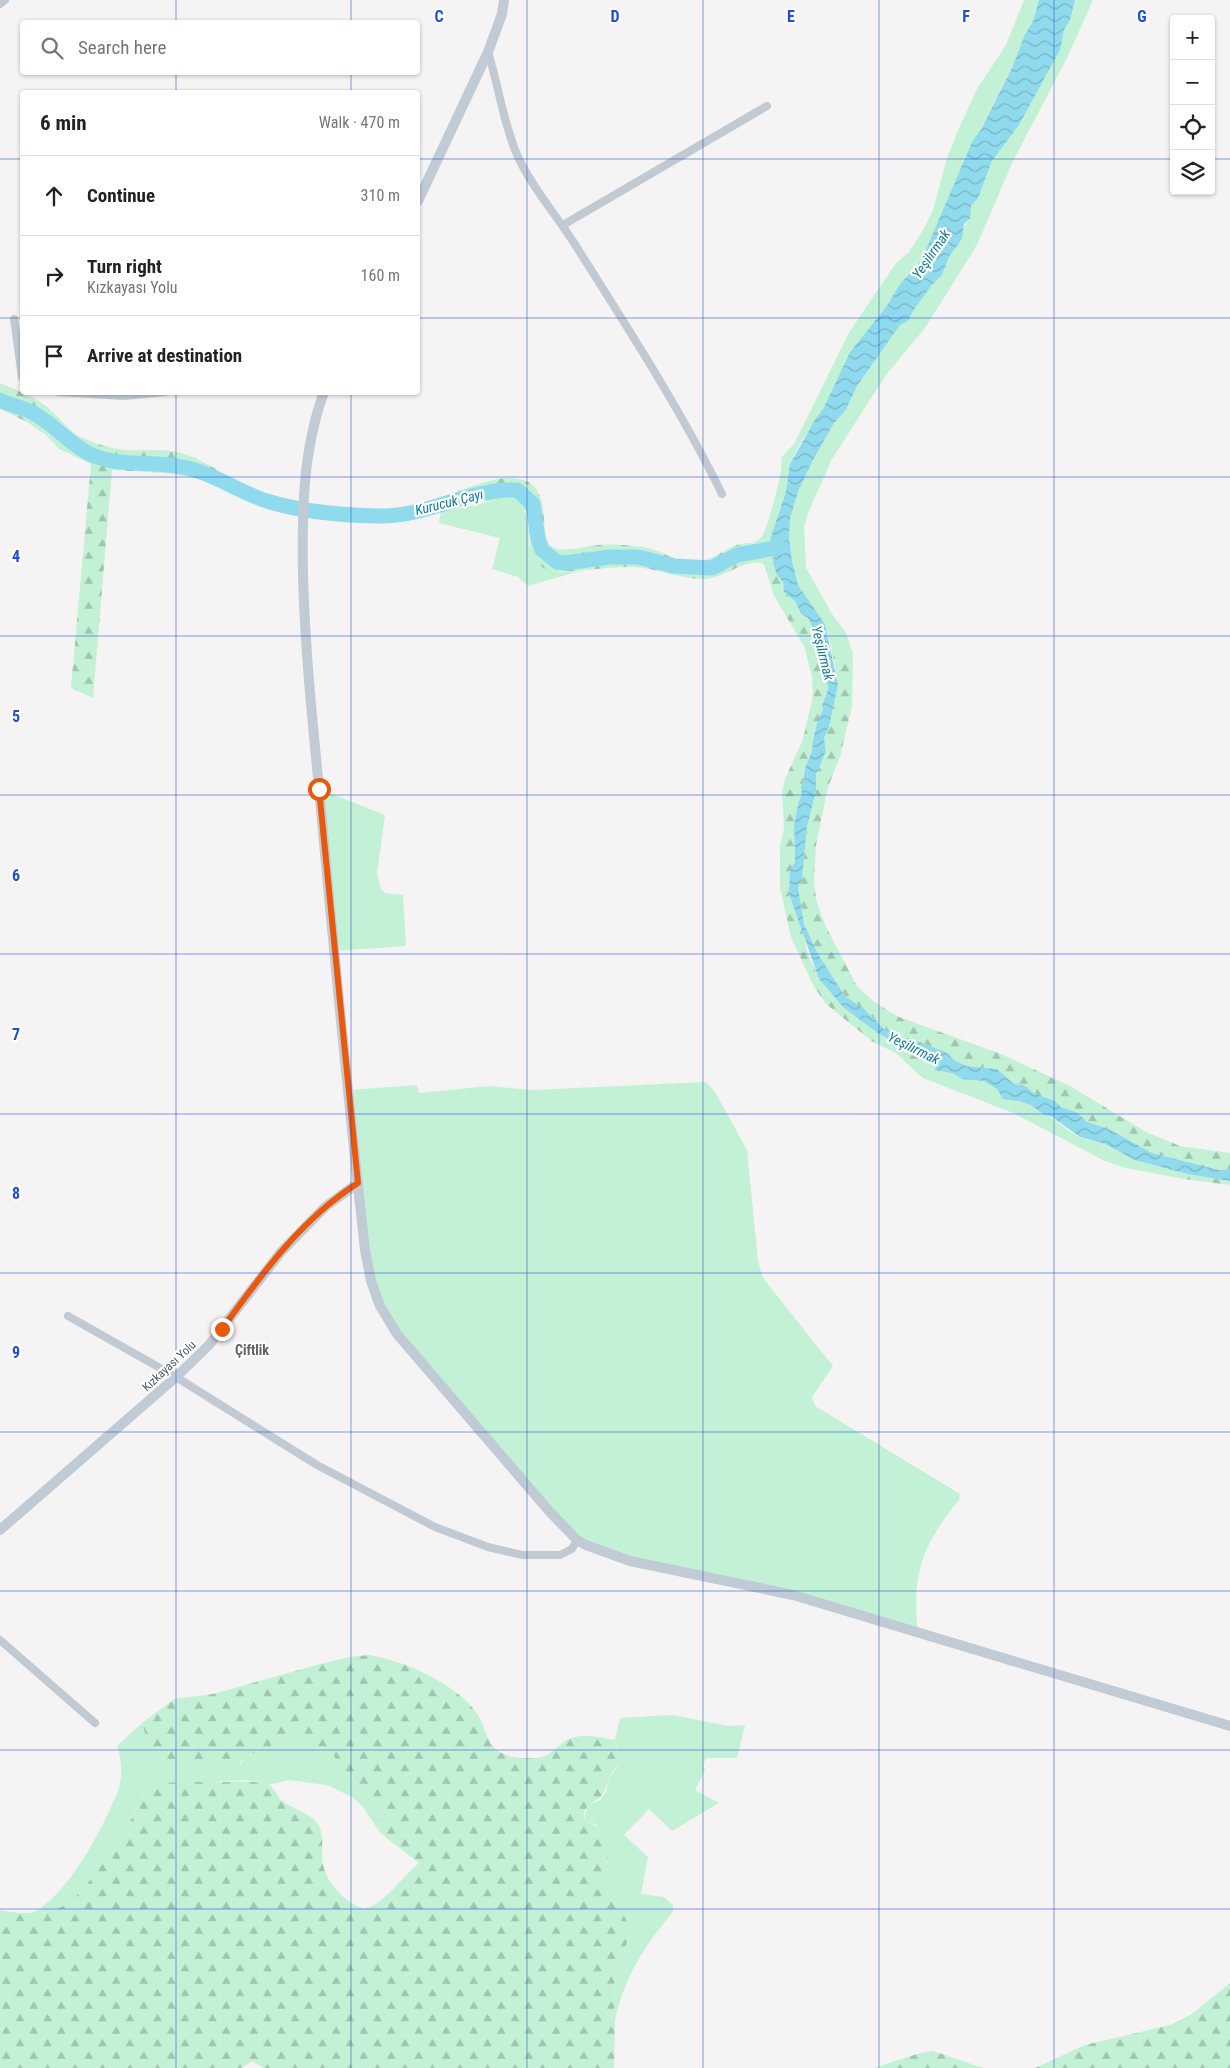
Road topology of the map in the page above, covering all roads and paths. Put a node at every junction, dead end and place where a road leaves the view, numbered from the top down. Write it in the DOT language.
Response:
graph roads {
  1 [pos="5,0"];
  2 [pos="504,0"];
  3 [pos="0,4"];
  4 [pos="488,52"];
  5 [pos="767,106"];
  6 [pos="420,197"];
  7 [pos="563,225"];
  8 [pos="14,319"];
  9 [pos="20,362"];
  10 [pos="108,395"];
  11 [pos="134,395"];
  12 [pos="323,395"];
  13 [pos="722,494"];
  14 [pos="358,1183"];
  15 [pos="68,1316"];
  16 [pos="176,1377"];
  17 [pos="0,1530"];
  18 [pos="578,1540"];
  19 [pos="0,1640"];
  20 [pos="95,1723"];
  21 [pos="1230,1726"];
  1 -- 3 [label="street"];
  2 -- 4 [label="street"];
  4 -- 6 [label="street"];
  4 -- 7 [label="street"];
  5 -- 7 [label="street"];
  7 -- 13 [label="street"];
  8 -- 9 [label="street"];
  10 -- 11 [label="street"];
  12 -- 14 [label="street"];
  14 -- 16 [label="street, Kızkayası Yolu"];
  14 -- 18 [label="street"];
  15 -- 16 [label="street"];
  16 -- 17 [label="street, Kızkayası Yolu"];
  16 -- 18 [label="street"];
  18 -- 21 [label="street"];
  19 -- 20 [label="street"];
}
